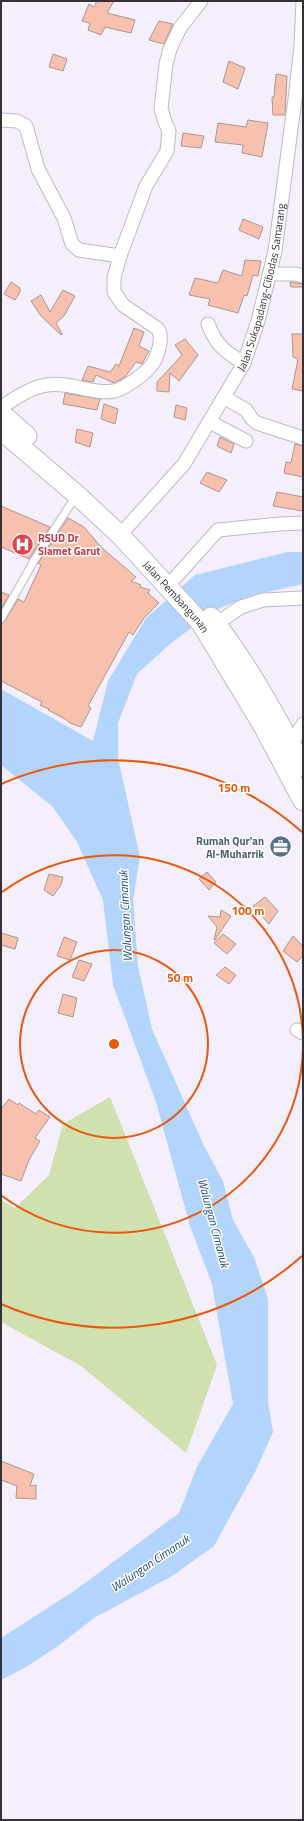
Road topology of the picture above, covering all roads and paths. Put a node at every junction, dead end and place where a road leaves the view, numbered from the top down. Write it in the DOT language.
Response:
graph roads {
  1 [pos="201,1"];
  2 [pos="303,1"];
  3 [pos="1,120"];
  4 [pos="120,256"];
  5 [pos="270,274"];
  6 [pos="303,276"];
  7 [pos="208,324"];
  8 [pos="244,363"];
  9 [pos="224,398"];
  10 [pos="1,408"];
  11 [pos="1,413"];
  12 [pos="210,422"];
  13 [pos="1,430"];
  14 [pos="303,438"];
  15 [pos="246,441"];
  16 [pos="77,495"];
  17 [pos="303,524"];
  18 [pos="124,531"];
  19 [pos="176,585"];
  20 [pos="303,598"];
  21 [pos="1,619"];
  22 [pos="208,623"];
  23 [pos="303,724"];
  24 [pos="291,745"];
  25 [pos="303,767"];
  26 [pos="303,801"];
  1 -- 4 [label="street"];
  2 -- 5 [label="street, Jalan Sukapadang-Cibodas Samarang"];
  3 -- 4 [label="street"];
  4 -- 10 [label="street"];
  5 -- 6 [label="street"];
  5 -- 8 [label="street, Jalan Sukapadang-Cibodas Samarang"];
  7 -- 8 [label="street"];
  8 -- 9 [label="street, Jalan Sukapadang-Cibodas Samarang"];
  9 -- 12 [label="street, Jalan Sukapadang-Cibodas Samarang"];
  9 -- 14 [label="street"];
  11 -- 18 [label="main road, Jalan Pembangunan"];
  12 -- 15 [label="street"];
  12 -- 18 [label="street, Jalan Sukapadang-Cibodas Samarang"];
  13 -- 16 [label="main road, Jalan Pembangunan"];
  16 -- 18 [label="main road, Jalan Pembangunan"];
  16 -- 21 [label="lane"];
  17 -- 19 [label="street"];
  18 -- 19 [label="main road, Jalan Pembangunan"];
  19 -- 22 [label="main road, Jalan Pembangunan"];
  20 -- 22 [label="street"];
  22 -- 24 [label="main road, Jalan Pembangunan"];
  22 -- 26 [label="main road, Jalan Pembangunan"];
  23 -- 24 [label="street"];
  24 -- 25 [label="main road, Jalan Pembangunan"];
}
